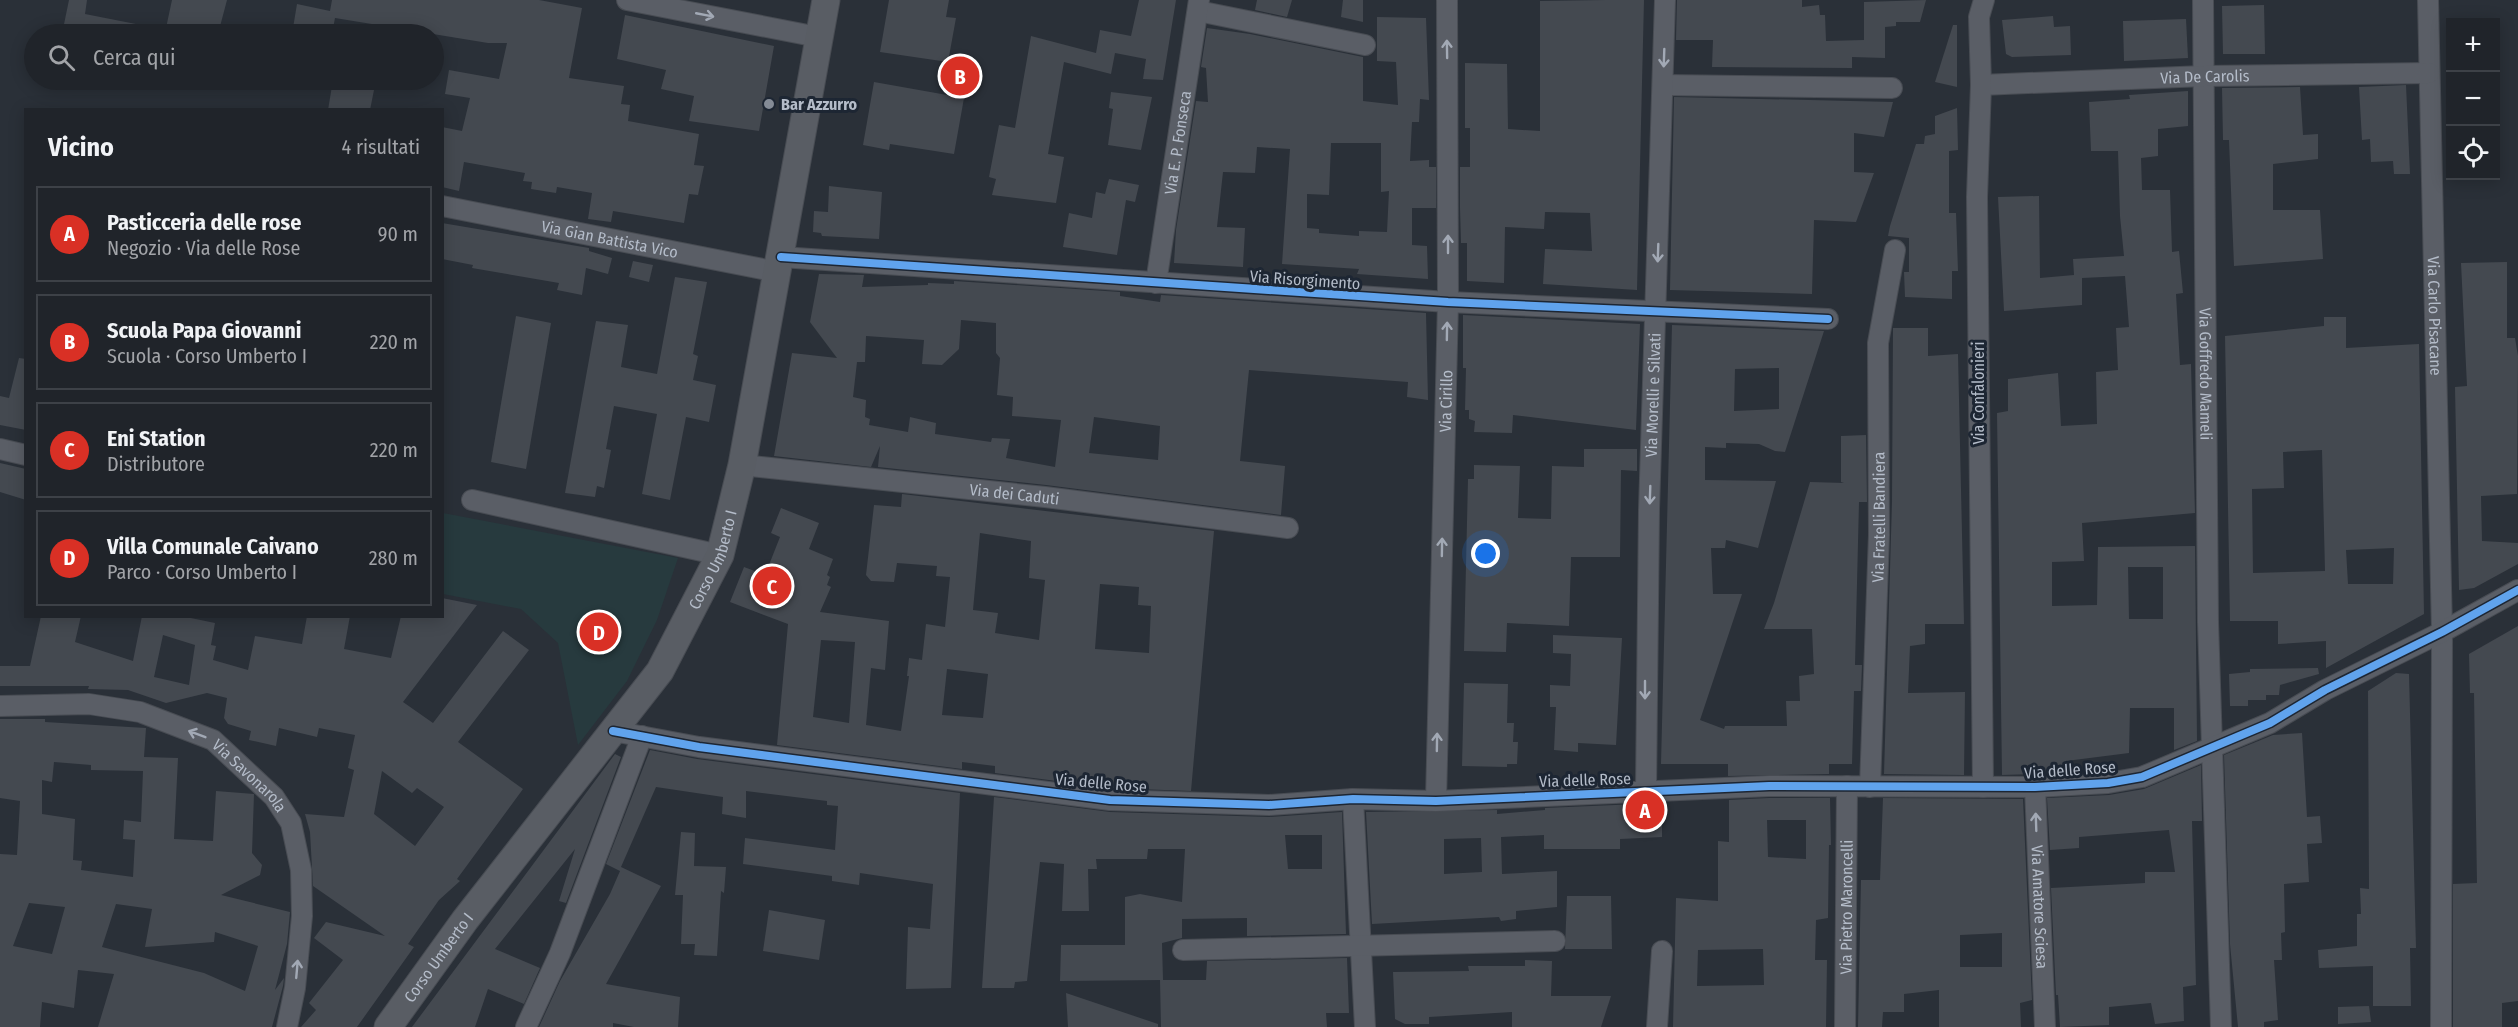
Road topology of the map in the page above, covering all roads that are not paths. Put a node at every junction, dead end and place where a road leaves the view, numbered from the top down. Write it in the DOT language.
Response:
graph roads {
  1 [pos="627,0"];
  2 [pos="826,0"];
  3 [pos="1447,0"];
  4 [pos="1665,0"];
  5 [pos="1984,0"];
  6 [pos="2202,0"];
  7 [pos="2428,0"];
  8 [pos="1198,6"];
  9 [pos="819,37"];
  10 [pos="1365,45"];
  11 [pos="2429,73"];
  12 [pos="2204,76"];
  13 [pos="1663,85"];
  14 [pos="1981,85"];
  15 [pos="1892,87"];
  16 [pos="444,206"];
  17 [pos="1895,250"];
  18 [pos="780,265"];
  19 [pos="1156,283"];
  20 [pos="1448,302"];
  21 [pos="1656,311"];
  22 [pos="1828,319"];
  23 [pos="0,448"];
  24 [pos="24,454"];
  25 [pos="742,465"];
  26 [pos="472,500"];
  27 [pos="1288,528"];
  28 [pos="720,555"];
  29 [pos="2518,590"];
  30 [pos="2442,632"];
  31 [pos="0,706"];
  32 [pos="613,730"];
  33 [pos="642,736"];
  34 [pos="2212,746"];
  35 [pos="1847,786"];
  36 [pos="1870,787"];
  37 [pos="1983,787"];
  38 [pos="2035,787"];
  39 [pos="1646,791"];
  40 [pos="1353,799"];
  41 [pos="1436,801"];
  42 [pos="1555,941"];
  43 [pos="1362,947"];
  44 [pos="1183,950"];
  45 [pos="1662,951"];
  46 [pos="287,1027"];
  47 [pos="388,1027"];
  48 [pos="526,1027"];
  49 [pos="1365,1027"];
  50 [pos="1657,1027"];
  51 [pos="1845,1027"];
  52 [pos="2045,1027"];
  53 [pos="2220,1027"];
  54 [pos="2441,1027"];
  1 -- 9 [label="street, one-way"];
  2 -- 9 [label="main road, Corso Umberto I"];
  20 -- 3 [label="street, Via Cirillo, one-way"];
  4 -- 13 [label="street, Via Morelli e Silvati, one-way"];
  5 -- 14 [label="street, Via Confalonieri"];
  6 -- 12 [label="street, Via Goffredo Mameli"];
  7 -- 11 [label="street, Via Carlo Pisacane"];
  8 -- 10 [label="street"];
  8 -- 19 [label="street, Via E. P. Fonseca"];
  9 -- 18 [label="main road, Corso Umberto I"];
  11 -- 12 [label="street, Via De Carolis"];
  11 -- 30 [label="street, Via Carlo Pisacane"];
  12 -- 14 [label="street, Via De Carolis"];
  12 -- 34 [label="street, Via Goffredo Mameli"];
  13 -- 15 [label="street"];
  13 -- 21 [label="street, Via Morelli e Silvati, one-way"];
  14 -- 37 [label="street, Via Confalonieri"];
  16 -- 18 [label="street, Via Gian Battista Vico"];
  17 -- 36 [label="street, Via Fratelli Bandiera"];
  18 -- 19 [label="street, Via Risorgimento"];
  18 -- 25 [label="main road, Corso Umberto I"];
  19 -- 20 [label="street, Via Risorgimento"];
  20 -- 21 [label="street, Via Risorgimento"];
  41 -- 20 [label="street, Via Cirillo, one-way"];
  21 -- 22 [label="street, Via Risorgimento"];
  21 -- 39 [label="street, Via Morelli e Silvati, one-way"];
  23 -- 24 [label="street"];
  25 -- 27 [label="street, Via dei Caduti"];
  25 -- 28 [label="main road, Corso Umberto I"];
  26 -- 28 [label="street"];
  28 -- 32 [label="main road, Corso Umberto I"];
  29 -- 30 [label="street, Via delle Rose"];
  30 -- 34 [label="street, Via delle Rose"];
  30 -- 54 [label="street, Via Carlo Pisacane"];
  46 -- 31 [label="street, Via Savonarola, one-way"];
  32 -- 33 [label="street, Via delle Rose"];
  32 -- 47 [label="main road, Corso Umberto I"];
  33 -- 40 [label="street, Via delle Rose"];
  33 -- 48 [label="street"];
  34 -- 38 [label="street, Via delle Rose"];
  34 -- 53 [label="street, Via Goffredo Mameli"];
  35 -- 36 [label="street, Via delle Rose"];
  35 -- 39 [label="street, Via delle Rose"];
  35 -- 51 [label="street, Via Pietro Maroncelli"];
  36 -- 37 [label="street, Via delle Rose"];
  37 -- 38 [label="street, Via delle Rose"];
  52 -- 38 [label="street, Via Amatore Sciesa, one-way"];
  39 -- 41 [label="street, Via delle Rose"];
  40 -- 41 [label="street, Via delle Rose"];
  40 -- 43 [label="street"];
  42 -- 43 [label="street"];
  43 -- 44 [label="street"];
  43 -- 49 [label="street"];
  45 -- 50 [label="street"];
}
